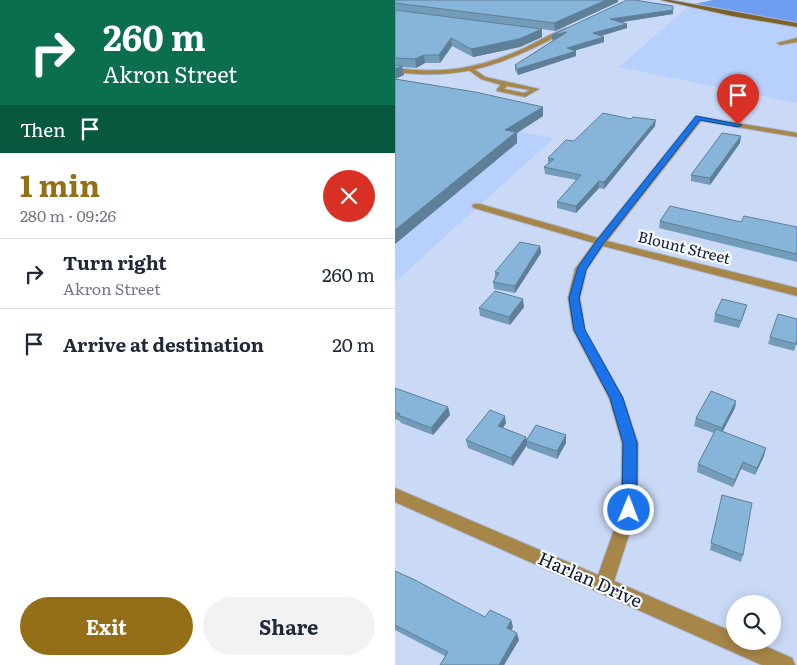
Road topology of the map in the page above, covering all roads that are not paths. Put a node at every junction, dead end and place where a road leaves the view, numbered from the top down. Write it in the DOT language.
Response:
graph roads {
  1 [pos="663,0"];
  2 [pos="797,25"];
  3 [pos="573,27"];
  4 [pos="547,34"];
  5 [pos="556,35"];
  6 [pos="780,43"];
  7 [pos="796,43"];
  8 [pos="395,70"];
  9 [pos="472,70"];
  10 [pos="506,84"];
  11 [pos="797,135"];
  12 [pos="477,206"];
  13 [pos="600,242"];
  14 [pos="797,292"];
  15 [pos="395,495"];
  16 [pos="603,586"];
  17 [pos="785,665"];
  1 -- 2 [label="main road"];
  3 -- 5 [label="street"];
  4 -- 5 [label="street"];
  5 -- 9 [label="street"];
  6 -- 7 [label="lane"];
  8 -- 9 [label="street"];
  9 -- 10 [label="lane"];
  10 -- 10 [label="lane"];
  11 -- 13 [label="street"];
  12 -- 13 [label="street, Blount Street"];
  13 -- 14 [label="street, Blount Street"];
  13 -- 16 [label="street"];
  15 -- 16 [label="street, Harlan Drive"];
  16 -- 17 [label="street, Harlan Drive"];
}
